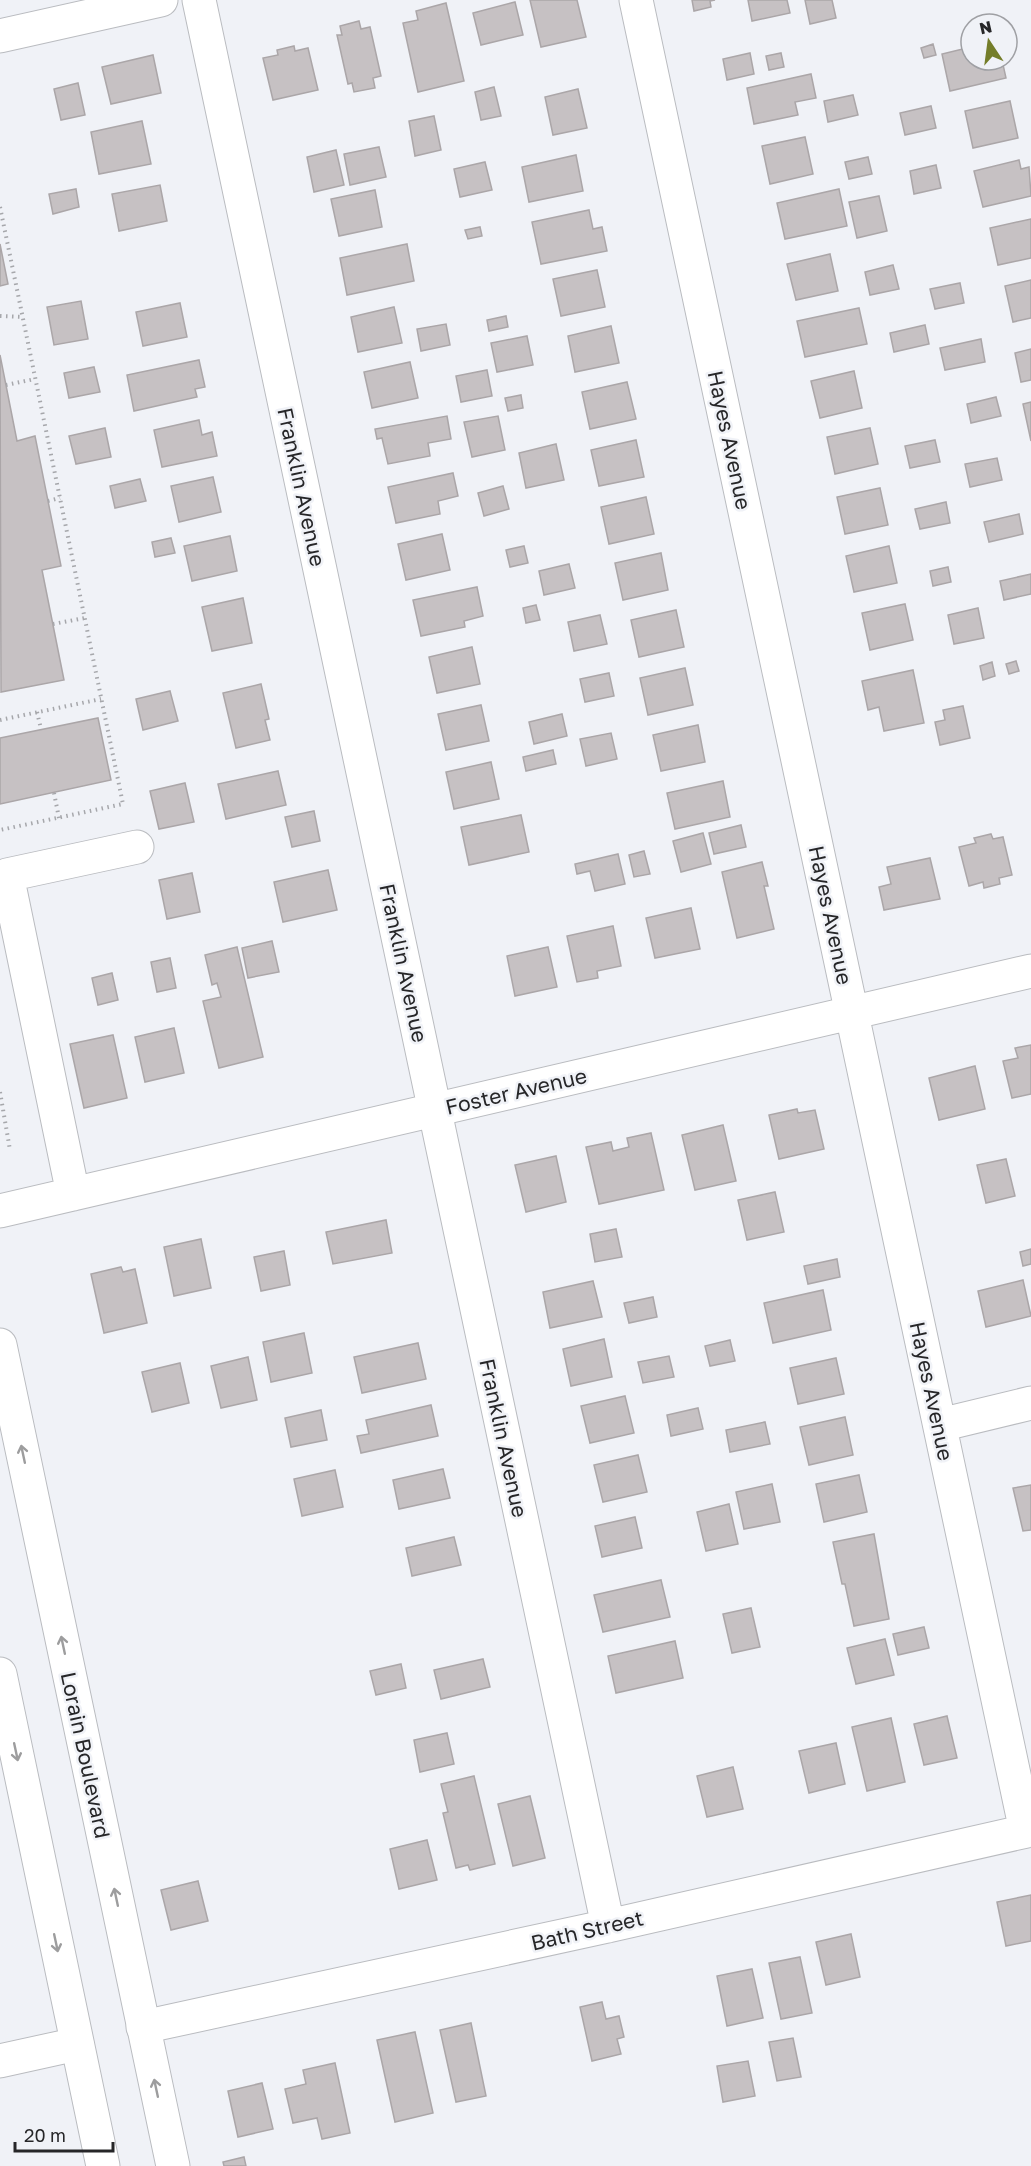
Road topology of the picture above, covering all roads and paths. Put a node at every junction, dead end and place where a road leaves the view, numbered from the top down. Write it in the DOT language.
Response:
graph roads {
  1 [pos="161,0"];
  2 [pos="199,0"];
  3 [pos="636,0"];
  4 [pos="0,36"];
  5 [pos="0,207"];
  6 [pos="0,316"];
  7 [pos="23,317"];
  8 [pos="35,379"];
  9 [pos="6,385"];
  10 [pos="60,498"];
  11 [pos="48,501"];
  12 [pos="85,618"];
  13 [pos="53,624"];
  14 [pos="101,699"];
  15 [pos="38,712"];
  16 [pos="0,720"];
  17 [pos="41,729"];
  18 [pos="54,793"];
  19 [pos="59,818"];
  20 [pos="0,830"];
  21 [pos="137,847"];
  22 [pos="1031,971"];
  23 [pos="852,1012"];
  24 [pos="0,1092"];
  25 [pos="435,1110"];
  26 [pos="10,1150"];
  27 [pos="73,1194"];
  28 [pos="0,1211"];
  29 [pos="0,1345"];
  30 [pos="1031,1403"];
  31 [pos="940,1425"];
  32 [pos="0,1674"];
  33 [pos="1029,1830"];
  34 [pos="608,1926"];
  35 [pos="143,2027"];
  36 [pos="77,2044"];
  37 [pos="0,2061"];
  38 [pos="103,2166"];
  39 [pos="173,2166"];
  1 -- 4 [label="street"];
  2 -- 25 [label="street, Franklin Avenue"];
  3 -- 23 [label="street, Hayes Avenue"];
  5 -- 7 [label="path"];
  6 -- 7 [label="path"];
  7 -- 8 [label="path"];
  8 -- 9 [label="path"];
  8 -- 10 [label="path"];
  10 -- 11 [label="path"];
  10 -- 12 [label="path"];
  12 -- 13 [label="path"];
  12 -- 14 [label="path"];
  14 -- 15 [label="path"];
  14 -- 19 [label="path"];
  15 -- 16 [label="path"];
  15 -- 17 [label="path"];
  18 -- 19 [label="path"];
  19 -- 20 [label="path"];
  21 -- 27 [label="street"];
  22 -- 23 [label="street, Foster Avenue"];
  23 -- 25 [label="street, Foster Avenue"];
  23 -- 31 [label="street, Hayes Avenue"];
  24 -- 26 [label="path"];
  25 -- 27 [label="street, Foster Avenue"];
  25 -- 34 [label="street, Franklin Avenue"];
  27 -- 28 [label="street, Foster Avenue"];
  35 -- 29 [label="street, Lorain Boulevard, one-way"];
  30 -- 31 [label="street"];
  31 -- 33 [label="street, Hayes Avenue"];
  32 -- 36 [label="street, one-way"];
  33 -- 34 [label="street, Bath Street"];
  34 -- 35 [label="street, Bath Street"];
  39 -- 35 [label="street, Lorain Boulevard, one-way"];
  36 -- 37 [label="street"];
  36 -- 38 [label="street"];
}
